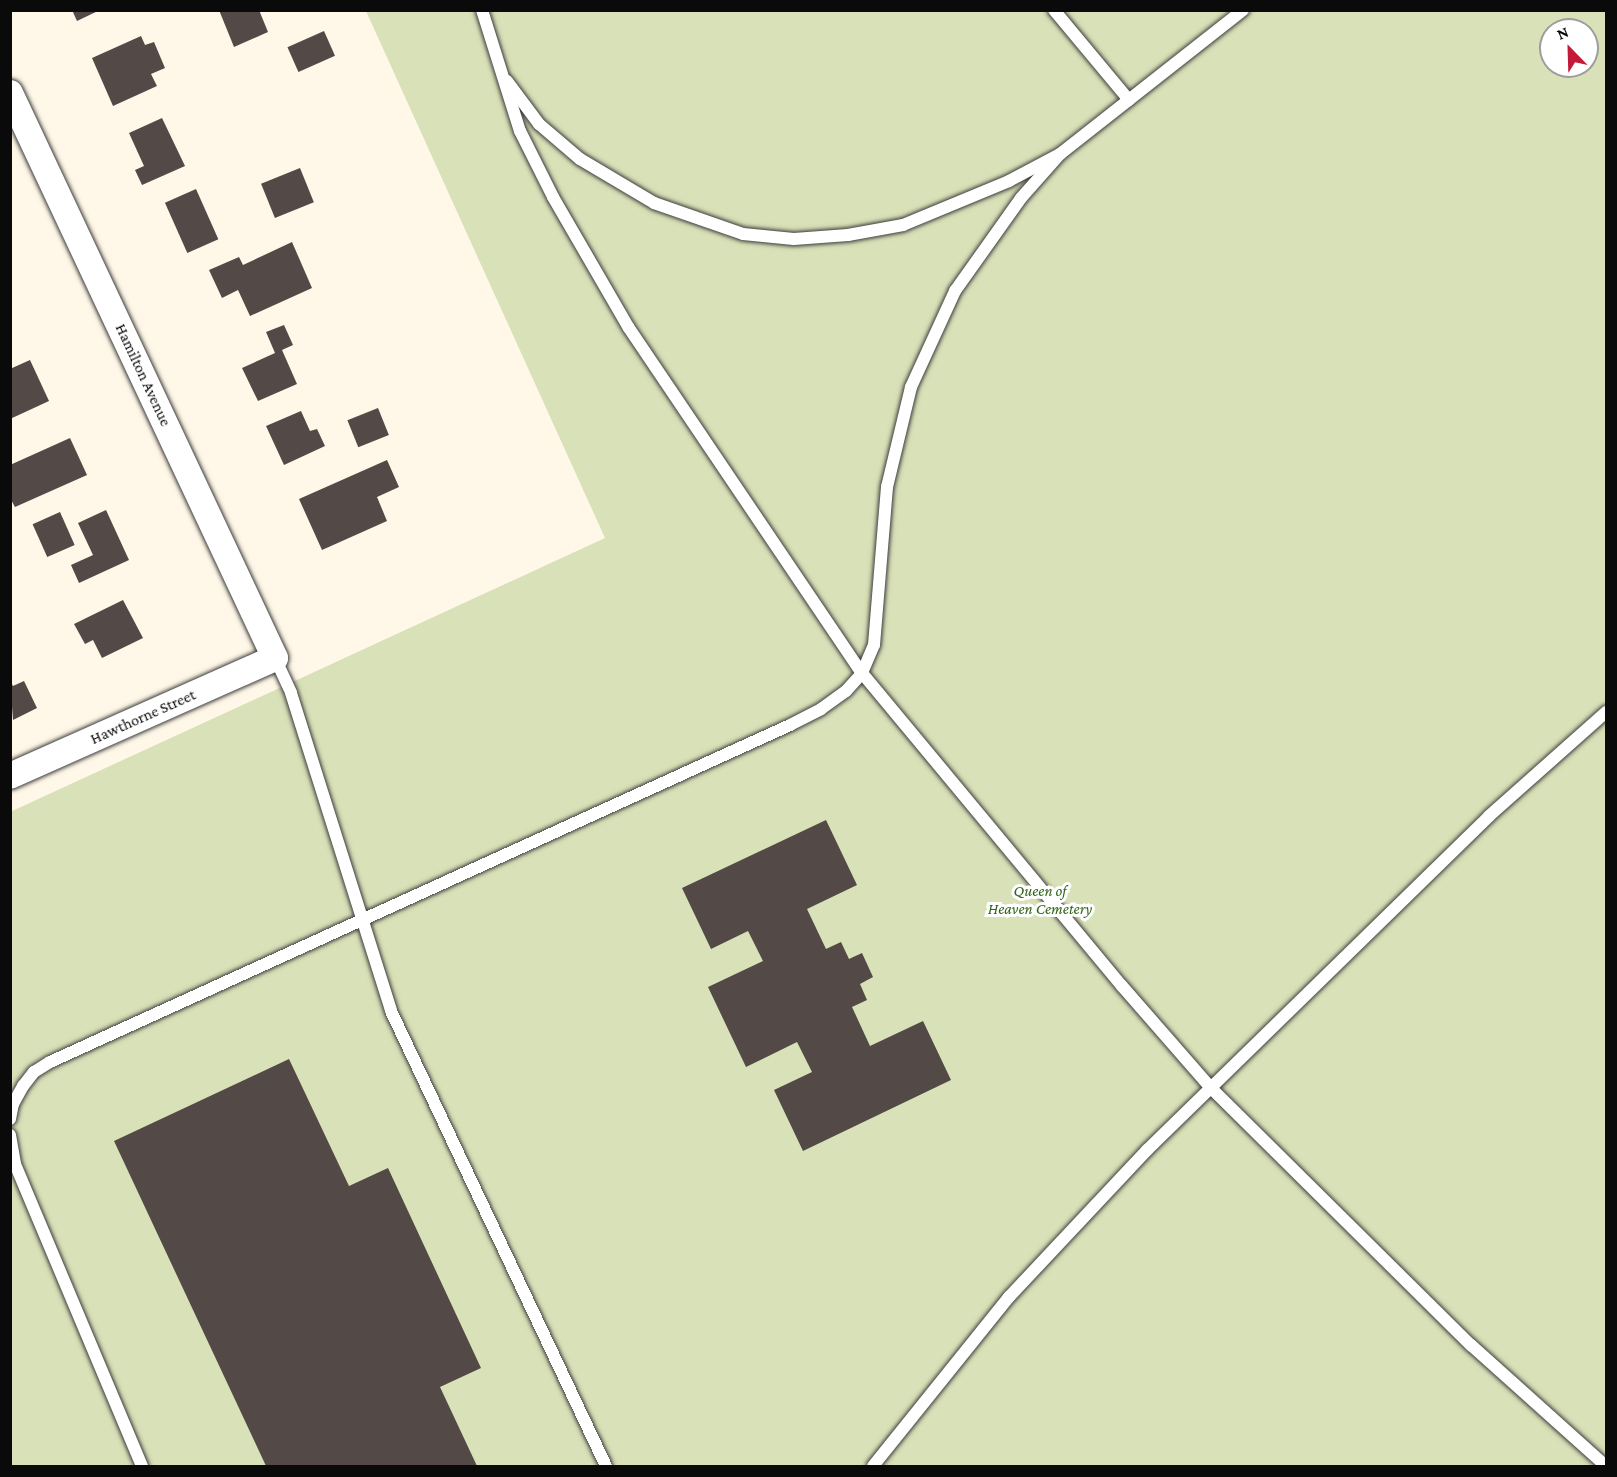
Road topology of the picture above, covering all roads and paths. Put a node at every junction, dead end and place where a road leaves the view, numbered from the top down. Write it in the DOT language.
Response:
graph roads {
  1 [pos="482,10"];
  2 [pos="1054,10"];
  3 [pos="1243,10"];
  4 [pos="499,71"];
  5 [pos="10,93"];
  6 [pos="1129,99"];
  7 [pos="1060,154"];
  8 [pos="275,658"];
  9 [pos="862,673"];
  10 [pos="1606,712"];
  11 [pos="10,776"];
  12 [pos="361,921"];
  13 [pos="1211,1088"];
  14 [pos="10,1119"];
  15 [pos="10,1135"];
  16 [pos="1606,1466"];
  17 [pos="142,1467"];
  18 [pos="606,1467"];
  19 [pos="873,1467"];
  1 -- 4 [label="lane"];
  2 -- 6 [label="lane"];
  3 -- 6 [label="lane"];
  4 -- 7 [label="lane"];
  4 -- 9 [label="lane"];
  5 -- 8 [label="street, Hamilton Avenue"];
  6 -- 7 [label="lane"];
  7 -- 9 [label="lane"];
  8 -- 11 [label="street, Hawthorne Street"];
  8 -- 12 [label="lane"];
  9 -- 12 [label="lane"];
  9 -- 13 [label="lane"];
  10 -- 13 [label="lane"];
  12 -- 14 [label="lane"];
  12 -- 18 [label="lane"];
  13 -- 16 [label="lane"];
  13 -- 19 [label="lane"];
  15 -- 17 [label="lane"];
}
